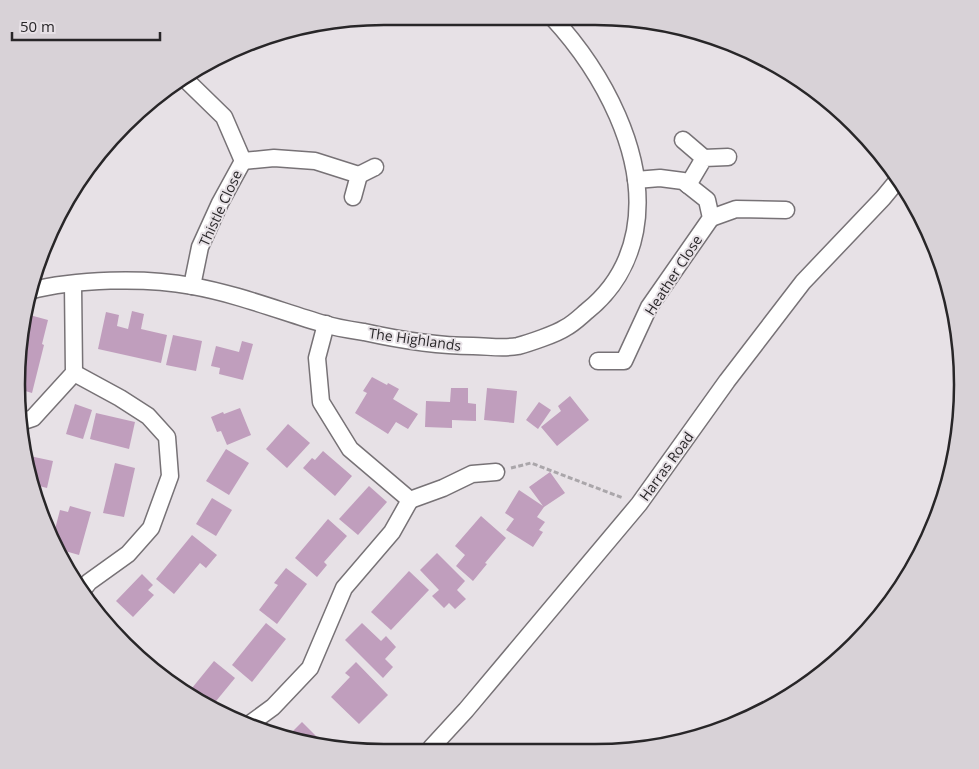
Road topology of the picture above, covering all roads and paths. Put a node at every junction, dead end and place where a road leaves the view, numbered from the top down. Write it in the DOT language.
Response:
graph roads {
  1 [pos="560,25"];
  2 [pos="189,83"];
  3 [pos="683,140"];
  4 [pos="728,157"];
  5 [pos="704,158"];
  6 [pos="243,161"];
  7 [pos="375,167"];
  8 [pos="359,175"];
  9 [pos="636,180"];
  10 [pos="688,185"];
  11 [pos="893,185"];
  12 [pos="353,197"];
  13 [pos="786,210"];
  14 [pos="711,218"];
  15 [pos="72,284"];
  16 [pos="192,286"];
  17 [pos="38,289"];
  18 [pos="326,324"];
  19 [pos="598,361"];
  20 [pos="74,373"];
  21 [pos="27,420"];
  22 [pos="496,472"];
  23 [pos="410,500"];
  24 [pos="639,504"];
  25 [pos="87,585"];
  26 [pos="255,720"];
  27 [pos="435,744"];
  1 -- 9 [label="street, The Highlands"];
  2 -- 6 [label="street, Thistle Close"];
  3 -- 5 [label="street"];
  4 -- 5 [label="street"];
  5 -- 10 [label="street"];
  6 -- 8 [label="street, Thistle Close"];
  6 -- 16 [label="street, Thistle Close"];
  7 -- 8 [label="street"];
  8 -- 12 [label="street"];
  9 -- 10 [label="street"];
  9 -- 18 [label="street, The Highlands"];
  10 -- 14 [label="street"];
  11 -- 24 [label="street, Harras Road"];
  13 -- 14 [label="street"];
  14 -- 19 [label="street, Heather Close"];
  15 -- 16 [label="street, The Highlands"];
  15 -- 17 [label="street, The Highlands"];
  15 -- 20 [label="street"];
  16 -- 18 [label="street, The Highlands"];
  18 -- 23 [label="street"];
  20 -- 21 [label="street"];
  20 -- 25 [label="street"];
  22 -- 23 [label="street"];
  22 -- 24 [label="path"];
  23 -- 26 [label="street"];
  24 -- 27 [label="street, Harras Road"];
}
